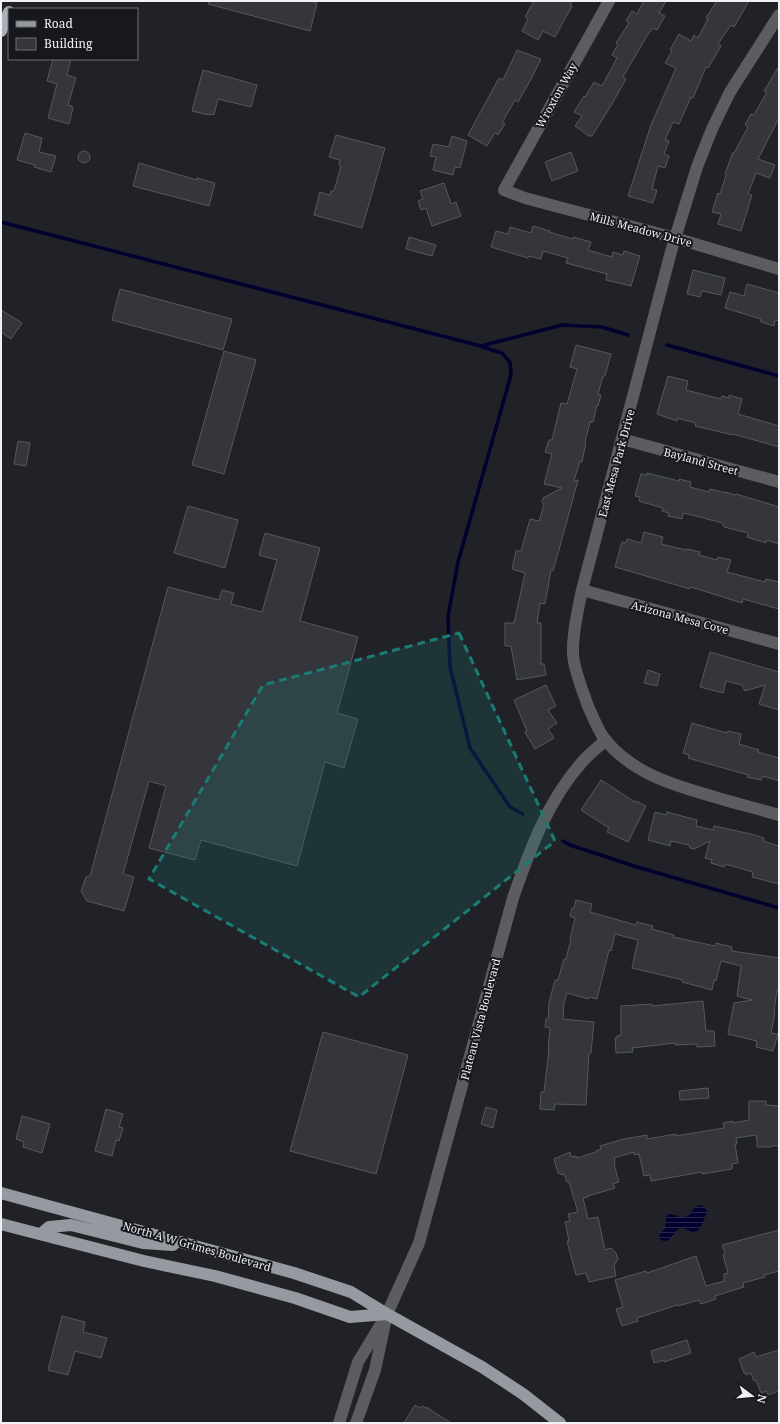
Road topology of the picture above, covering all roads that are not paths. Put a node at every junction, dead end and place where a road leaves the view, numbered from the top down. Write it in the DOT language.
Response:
graph roads {
  1 [pos="609,1"];
  2 [pos="8,14"];
  3 [pos="779,14"];
  4 [pos="1,31"];
  5 [pos="504,190"];
  6 [pos="675,238"];
  7 [pos="779,269"];
  8 [pos="622,439"];
  9 [pos="779,482"];
  10 [pos="582,590"];
  11 [pos="779,644"];
  12 [pos="606,740"];
  13 [pos="779,815"];
  14 [pos="1,1193"];
  15 [pos="1,1224"];
  16 [pos="41,1234"];
  17 [pos="193,1246"];
  18 [pos="387,1314"];
  19 [pos="339,1423"];
  20 [pos="356,1423"];
  21 [pos="560,1423"];
  1 -- 5 [label="street, Wroxton Way"];
  2 -- 4 [label="highway"];
  3 -- 6 [label="street, East Mesa Park Drive"];
  5 -- 6 [label="street, Mills Meadow Drive"];
  6 -- 7 [label="street, Mills Meadow Drive"];
  6 -- 8 [label="street, East Mesa Park Drive"];
  8 -- 9 [label="street, Bayland Street"];
  8 -- 10 [label="street, East Mesa Park Drive"];
  10 -- 11 [label="street, Arizona Mesa Cove"];
  10 -- 12 [label="street, East Mesa Park Drive"];
  12 -- 13 [label="street, East Mesa Park Drive"];
  12 -- 18 [label="street, Plateau Vista Boulevard"];
  14 -- 17 [label="main road, North A W Grimes Boulevard"];
  15 -- 16 [label="main road"];
  16 -- 17 [label="main road"];
  16 -- 18 [label="main road"];
  17 -- 18 [label="main road, North A W Grimes Boulevard"];
  18 -- 19 [label="street, Plateau Vista Boulevard"];
  18 -- 20 [label="street, Plateau Vista Boulevard"];
  18 -- 21 [label="main road, North A W Grimes Boulevard"];
}
